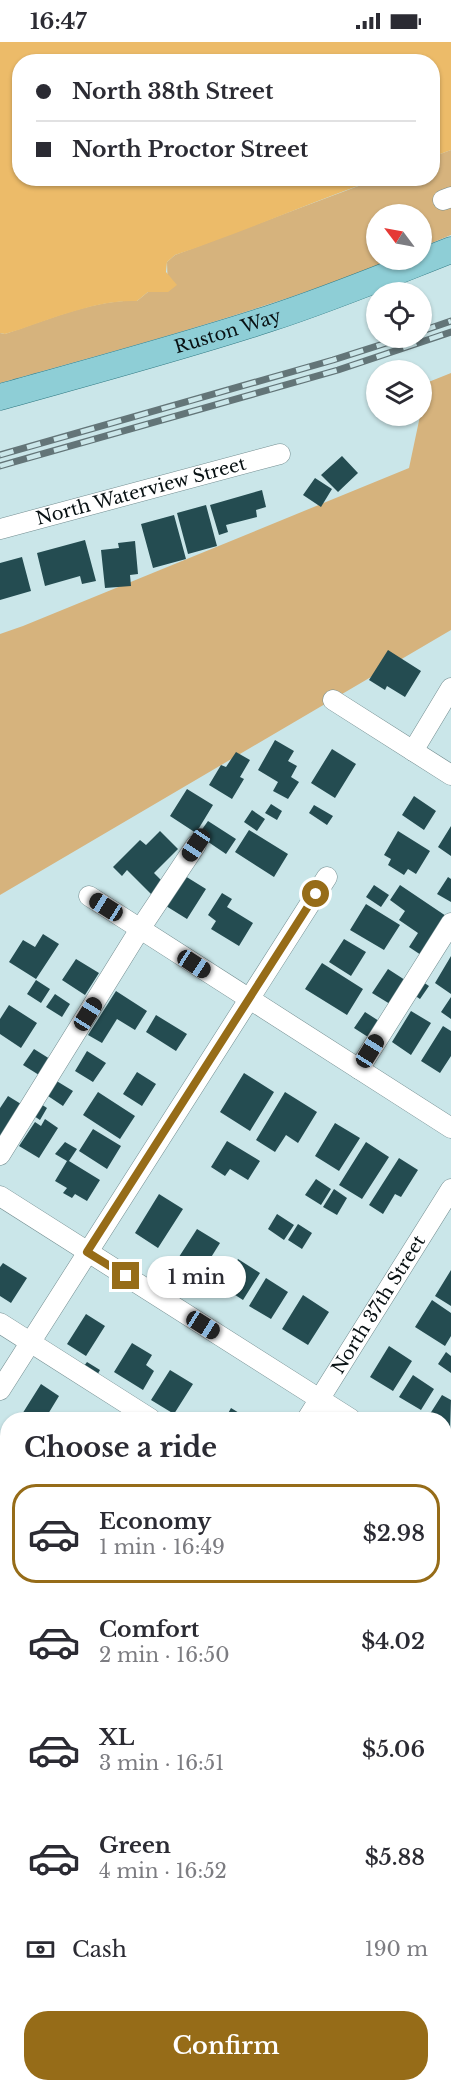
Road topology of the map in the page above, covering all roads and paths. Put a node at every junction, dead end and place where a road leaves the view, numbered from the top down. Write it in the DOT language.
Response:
graph roads {
  1 [pos="451,250"];
  2 [pos="0,397"];
  3 [pos="280,454"];
  4 [pos="0,529"];
  5 [pos="451,688"];
  6 [pos="333,700"];
  7 [pos="413,751"];
  8 [pos="451,775"];
  9 [pos="196,845"];
  10 [pos="327,877"];
  11 [pos="88,896"];
  12 [pos="451,923"];
  13 [pos="140,929"];
  14 [pos="249,999"];
  15 [pos="359,1069"];
  16 [pos="451,1128"];
  17 [pos="0,1155"];
  18 [pos="451,1189"];
  19 [pos="0,1196"];
  20 [pos="87,1252"];
  21 [pos="0,1323"];
  22 [pos="30,1342"];
  23 [pos="0,1390"];
  24 [pos="319,1399"];
  25 [pos="140,1412"];
  26 [pos="311,1412"];
  27 [pos="340,1412"];
  1 -- 2 [label="main road, Ruston Way"];
  3 -- 4 [label="street, North Waterview Street"];
  5 -- 7 [label="street"];
  6 -- 7 [label="street"];
  7 -- 8 [label="street"];
  9 -- 13 [label="street"];
  10 -- 14 [label="street"];
  11 -- 13 [label="street"];
  12 -- 15 [label="street"];
  13 -- 14 [label="street"];
  13 -- 17 [label="street"];
  14 -- 15 [label="street"];
  14 -- 20 [label="street"];
  15 -- 16 [label="street"];
  18 -- 24 [label="street, North 37th Street"];
  19 -- 20 [label="street"];
  20 -- 22 [label="street"];
  20 -- 24 [label="street"];
  21 -- 22 [label="street"];
  22 -- 23 [label="street"];
  22 -- 25 [label="street"];
  24 -- 26 [label="street, North 37th Street"];
  24 -- 27 [label="street"];
}
